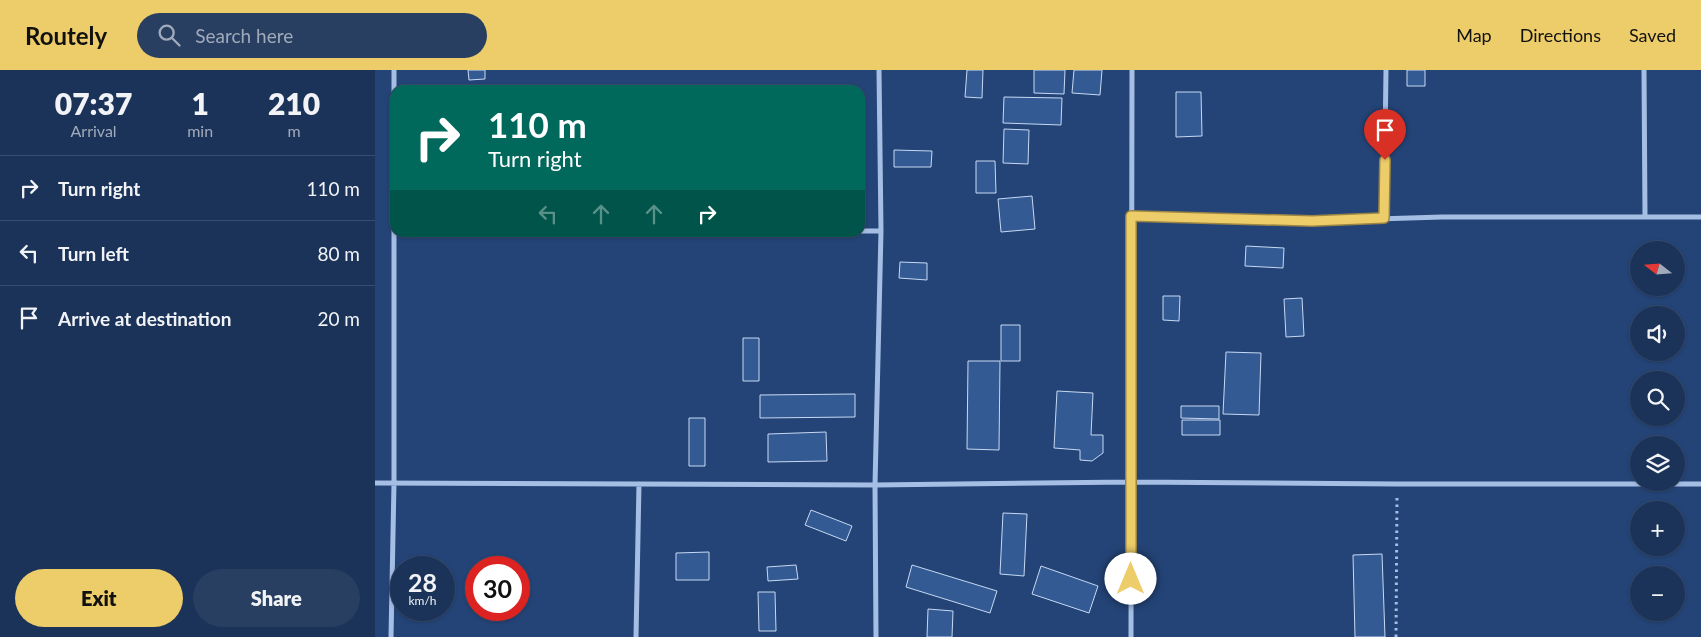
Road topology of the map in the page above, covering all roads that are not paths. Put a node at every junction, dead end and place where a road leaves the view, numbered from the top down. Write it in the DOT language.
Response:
graph roads {
  1 [pos="394,70"];
  2 [pos="879,70"];
  3 [pos="1132,70"];
  4 [pos="1386,70"];
  5 [pos="1643,70"];
  6 [pos="394,85"];
  7 [pos="1131,216"];
  8 [pos="1645,216"];
  9 [pos="1701,217"];
  10 [pos="1384,218"];
  11 [pos="865,231"];
  12 [pos="881,231"];
  13 [pos="394,237"];
  14 [pos="1131,482"];
  15 [pos="375,483"];
  16 [pos="394,483"];
  17 [pos="639,484"];
  18 [pos="1701,484"];
  19 [pos="875,485"];
  20 [pos="389,636"];
  21 [pos="636,637"];
  22 [pos="876,637"];
  23 [pos="1131,637"];
  1 -- 6 [label="street"];
  2 -- 12 [label="street"];
  3 -- 7 [label="street"];
  4 -- 10 [label="street"];
  5 -- 8 [label="street"];
  7 -- 10 [label="street"];
  7 -- 14 [label="street"];
  8 -- 9 [label="street"];
  8 -- 10 [label="street"];
  11 -- 12 [label="street"];
  12 -- 19 [label="street"];
  13 -- 16 [label="street"];
  14 -- 18 [label="street"];
  14 -- 19 [label="street"];
  14 -- 23 [label="street"];
  15 -- 16 [label="street"];
  16 -- 17 [label="street"];
  16 -- 20 [label="street"];
  17 -- 19 [label="street"];
  17 -- 21 [label="street"];
  19 -- 22 [label="street"];
}
